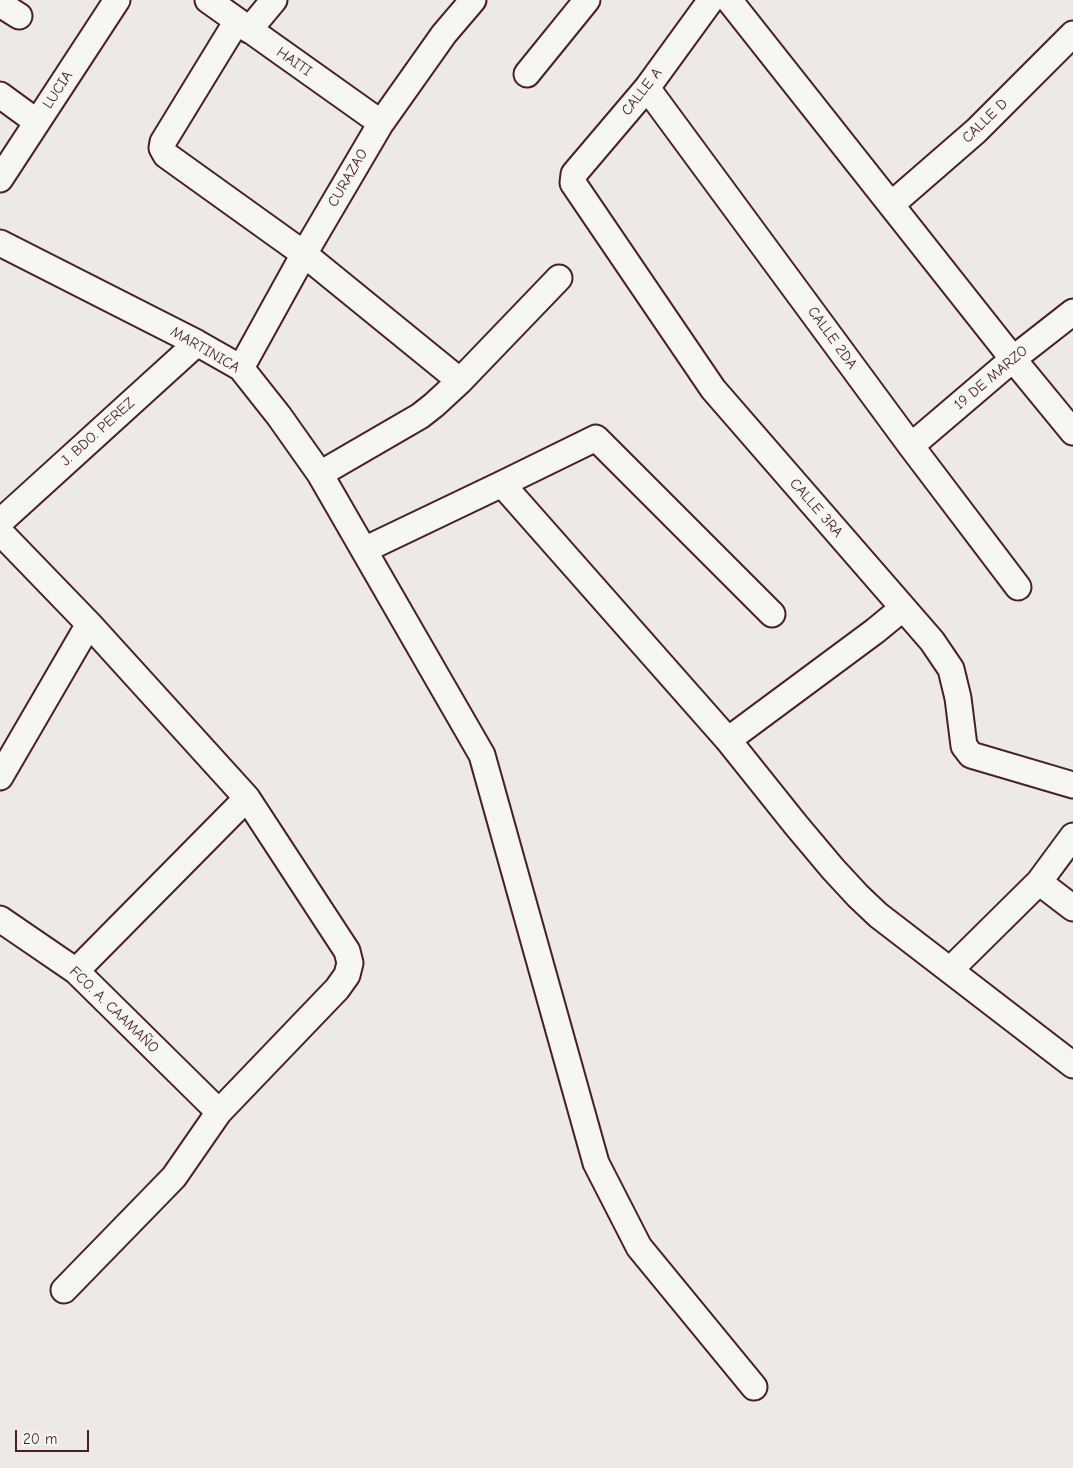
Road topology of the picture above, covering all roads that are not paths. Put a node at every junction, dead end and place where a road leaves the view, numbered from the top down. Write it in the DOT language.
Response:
graph roads {
  1 [pos="117,0"];
  2 [pos="208,0"];
  3 [pos="274,0"];
  4 [pos="474,0"];
  5 [pos="587,0"];
  6 [pos="711,0"];
  7 [pos="730,0"];
  8 [pos="243,25"];
  9 [pos="1073,34"];
  10 [pos="527,74"];
  11 [pos="647,88"];
  12 [pos="0,95"];
  13 [pos="37,122"];
  14 [pos="381,123"];
  15 [pos="0,179"];
  16 [pos="573,183"];
  17 [pos="892,204"];
  18 [pos="2,247"];
  19 [pos="304,254"];
  20 [pos="559,278"];
  21 [pos="1073,312"];
  22 [pos="197,343"];
  23 [pos="1013,358"];
  24 [pos="241,368"];
  25 [pos="460,381"];
  26 [pos="1073,432"];
  27 [pos="911,446"];
  28 [pos="320,474"];
  29 [pos="502,484"];
  30 [pos="0,522"];
  31 [pos="0,532"];
  32 [pos="364,550"];
  33 [pos="1018,587"];
  34 [pos="903,608"];
  35 [pos="772,614"];
  36 [pos="89,624"];
  37 [pos="728,740"];
  38 [pos="0,776"];
  39 [pos="1073,785"];
  40 [pos="247,798"];
  41 [pos="1073,836"];
  42 [pos="1039,882"];
  43 [pos="1073,908"];
  44 [pos="0,918"];
  45 [pos="950,970"];
  46 [pos="76,971"];
  47 [pos="1073,1065"];
  48 [pos="219,1112"];
  49 [pos="64,1290"];
  50 [pos="754,1387"];
  1 -- 13 [label="street, LUCIA"];
  2 -- 8 [label="street, HAITI"];
  3 -- 8 [label="street"];
  4 -- 14 [label="street, CURAZAO"];
  5 -- 10 [label="street"];
  6 -- 11 [label="street, CALLE A"];
  7 -- 17 [label="street"];
  8 -- 14 [label="street, HAITI"];
  8 -- 19 [label="street"];
  9 -- 17 [label="street, CALLE D"];
  11 -- 16 [label="street, CALLE A"];
  11 -- 27 [label="street, CALLE 2DA"];
  12 -- 13 [label="street"];
  13 -- 15 [label="street, LUCIA"];
  14 -- 19 [label="street, CURAZAO"];
  16 -- 34 [label="street, CALLE 3RA"];
  17 -- 23 [label="street"];
  18 -- 22 [label="street, MARTINICA"];
  19 -- 24 [label="street, CURAZAO"];
  19 -- 25 [label="street"];
  20 -- 25 [label="street"];
  21 -- 23 [label="street, 19 DE MARZO"];
  22 -- 24 [label="street, MARTINICA"];
  22 -- 30 [label="street, J. BDO. PEREZ"];
  23 -- 26 [label="street"];
  23 -- 27 [label="street, 19 DE MARZO"];
  24 -- 28 [label="street, MARTINICA"];
  25 -- 28 [label="street"];
  27 -- 33 [label="street, CALLE 2DA"];
  28 -- 32 [label="street, MARTINICA"];
  29 -- 32 [label="street"];
  29 -- 35 [label="street"];
  29 -- 37 [label="street"];
  31 -- 36 [label="street"];
  32 -- 50 [label="street, MARTINICA"];
  34 -- 37 [label="street"];
  34 -- 39 [label="street, CALLE 3RA"];
  36 -- 38 [label="street"];
  36 -- 40 [label="street"];
  37 -- 45 [label="street"];
  40 -- 46 [label="street"];
  40 -- 48 [label="street"];
  41 -- 42 [label="street"];
  42 -- 43 [label="street"];
  42 -- 45 [label="street"];
  44 -- 46 [label="street, FCO. A. CAAMAÑO"];
  45 -- 47 [label="street"];
  46 -- 48 [label="street, FCO. A. CAAMAÑO"];
  48 -- 49 [label="street"];
}
